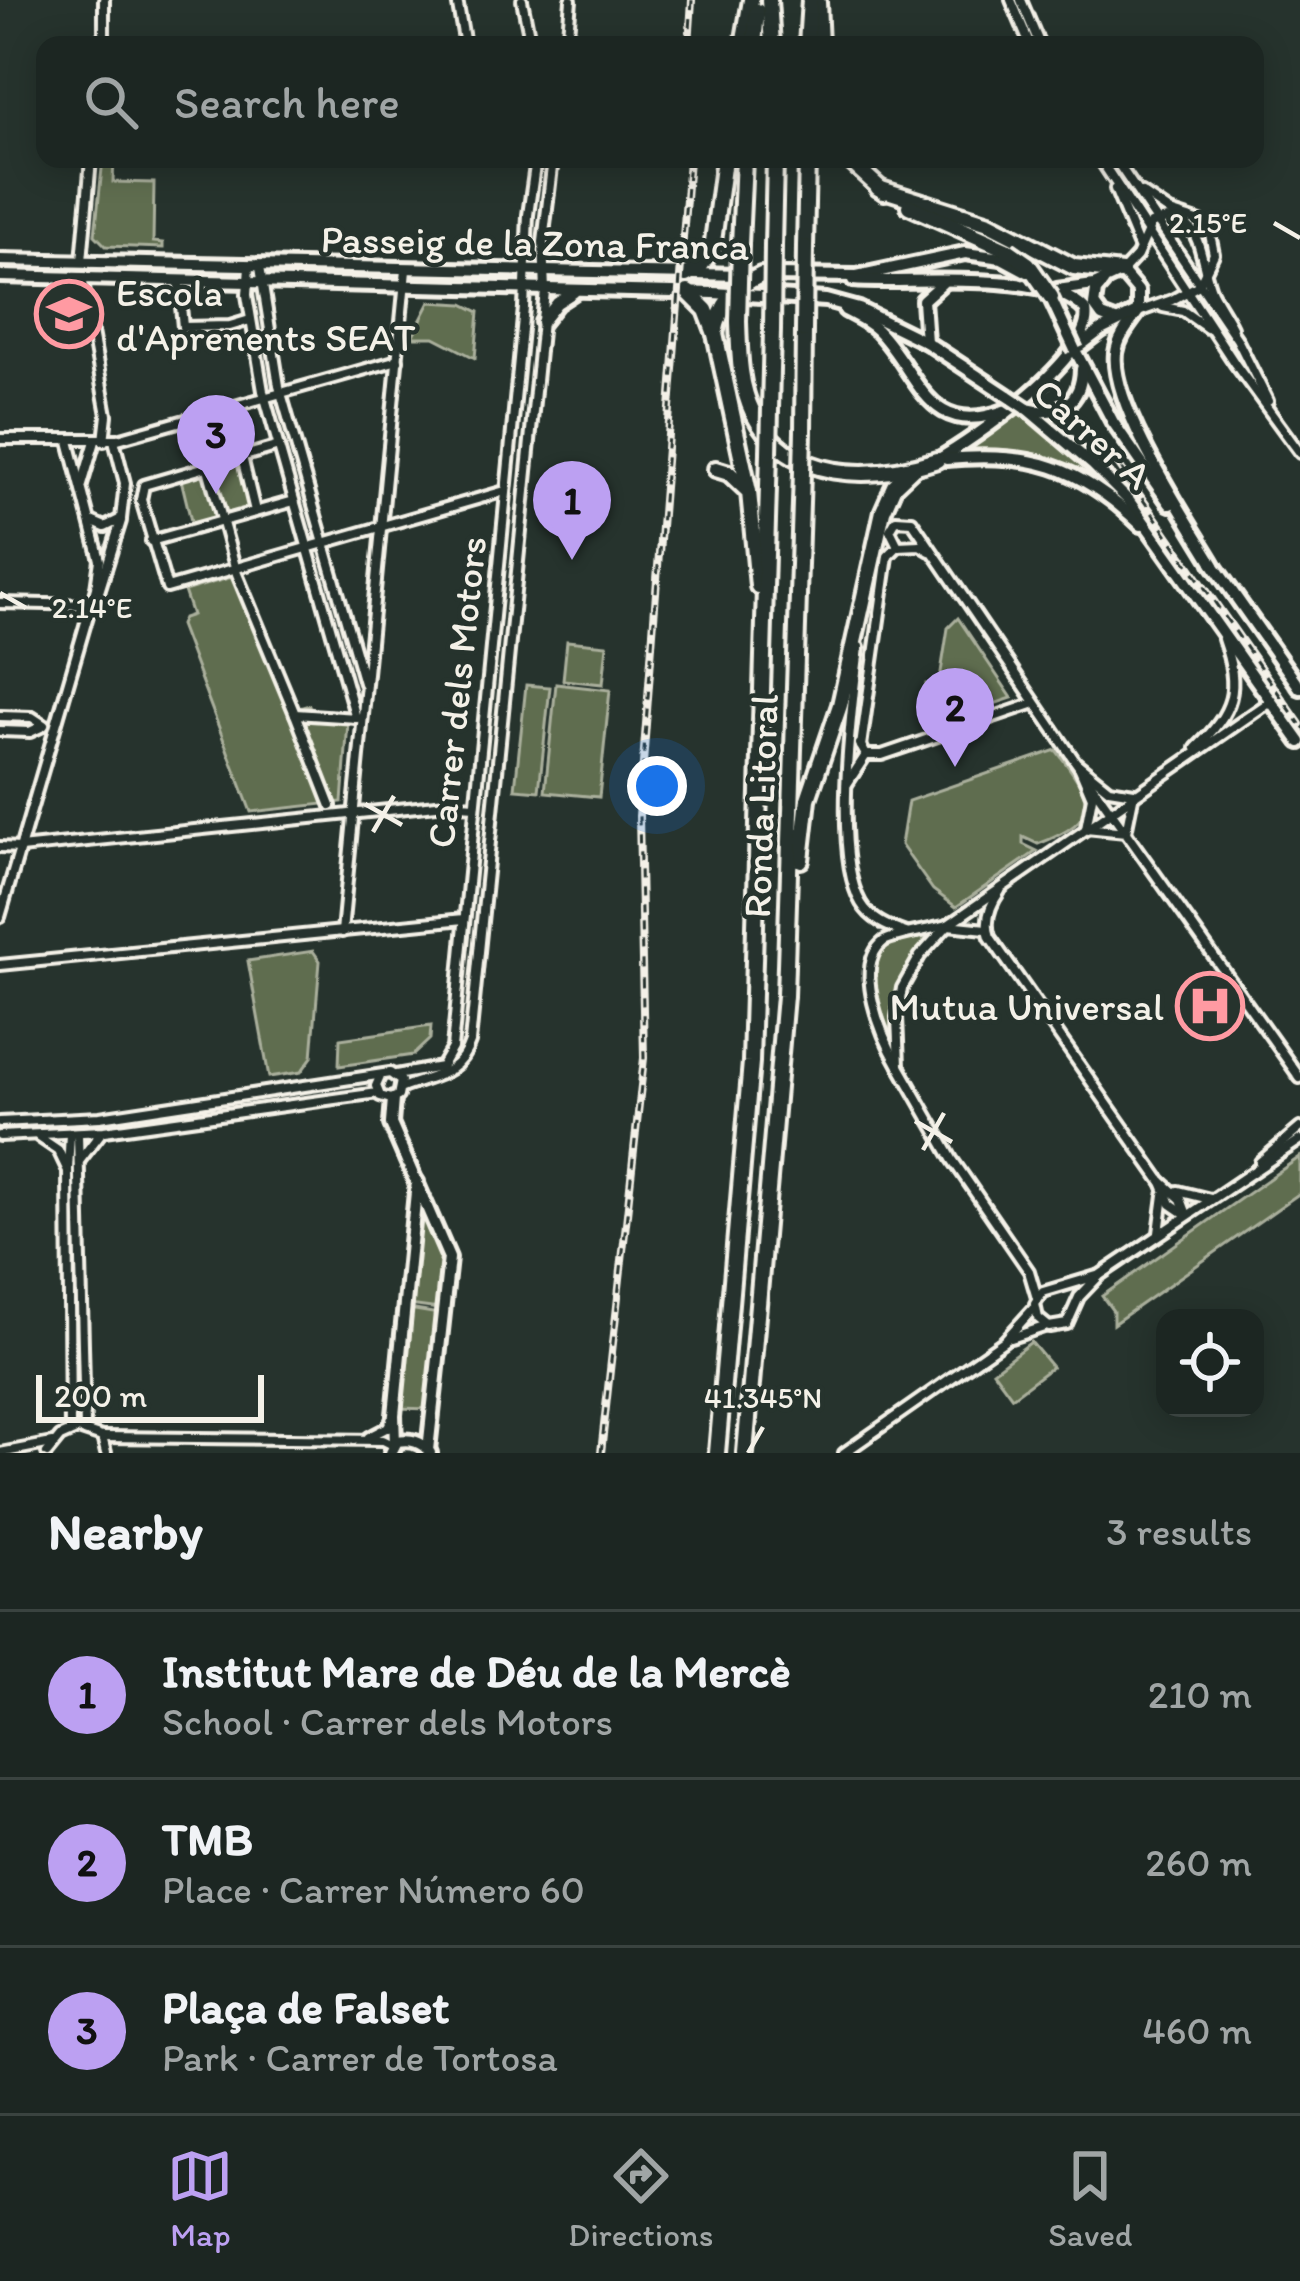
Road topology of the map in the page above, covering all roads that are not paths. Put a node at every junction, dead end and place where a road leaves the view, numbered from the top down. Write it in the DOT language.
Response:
graph roads {
  1 [pos="104,0"];
  2 [pos="457,0"];
  3 [pos="522,0"];
  4 [pos="571,0"];
  5 [pos="754,0"];
  6 [pos="769,0"];
  7 [pos="778,0"];
  8 [pos="811,0"];
  9 [pos="1011,0"];
  10 [pos="1021,0"];
  11 [pos="104,36"];
  12 [pos="463,36"];
  13 [pos="529,36"];
  14 [pos="568,36"];
  15 [pos="745,36"];
  16 [pos="754,36"];
  17 [pos="773,36"];
  18 [pos="775,36"];
  19 [pos="808,36"];
  20 [pos="818,36"];
  21 [pos="1026,36"];
  22 [pos="1036,36"];
  23 [pos="91,168"];
  24 [pos="535,168"];
  25 [pos="552,168"];
  26 [pos="723,168"];
  27 [pos="744,168"];
  28 [pos="775,168"];
  29 [pos="807,168"];
  30 [pos="857,168"];
  31 [pos="1104,168"];
  32 [pos="1105,168"];
  33 [pos="1121,168"];
  34 [pos="1128,179"];
  35 [pos="533,180"];
  36 [pos="878,188"];
  37 [pos="549,191"];
  38 [pos="1156,221"];
  39 [pos="1147,230"];
  40 [pos="1140,249"];
  41 [pos="1005,254"];
  42 [pos="0,260"];
  43 [pos="82,262"];
  44 [pos="254,267"];
  45 [pos="406,270"];
  46 [pos="1122,272"];
  47 [pos="526,273"];
  48 [pos="545,273"];
  49 [pos="1206,274"];
  50 [pos="686,275"];
  51 [pos="761,275"];
  52 [pos="0,276"];
  53 [pos="82,277"];
  54 [pos="832,278"];
  55 [pos="950,279"];
  56 [pos="1106,281"];
  57 [pos="256,283"];
  58 [pos="179,285"];
  59 [pos="1199,285"];
  60 [pos="405,287"];
  61 [pos="1036,289"];
  62 [pos="526,290"];
  63 [pos="545,291"];
  64 [pos="574,291"];
  65 [pos="688,292"];
  66 [pos="1188,292"];
  67 [pos="732,294"];
  68 [pos="1051,297"];
  69 [pos="826,300"];
  70 [pos="1155,306"];
  71 [pos="1138,312"];
  72 [pos="250,320"];
  73 [pos="1117,321"];
  74 [pos="542,322"];
  75 [pos="715,334"];
  76 [pos="1219,339"];
  77 [pos="1238,339"];
  78 [pos="926,341"];
  79 [pos="1063,359"];
  80 [pos="398,360"];
  81 [pos="1082,366"];
  82 [pos="274,395"];
  83 [pos="1024,405"];
  84 [pos="1274,413"];
  85 [pos="194,417"];
  86 [pos="0,440"];
  87 [pos="104,440"];
  88 [pos="69,441"];
  89 [pos="279,446"];
  90 [pos="1300,453"];
  91 [pos="242,457"];
  92 [pos="937,460"];
  93 [pos="209,466"];
  94 [pos="914,467"];
  95 [pos="716,469"];
  96 [pos="506,491"];
  97 [pos="749,492"];
  98 [pos="82,495"];
  99 [pos="294,501"];
  100 [pos="255,512"];
  101 [pos="121,519"];
  102 [pos="90,520"];
  103 [pos="223,520"];
  104 [pos="382,527"];
  105 [pos="152,541"];
  106 [pos="315,546"];
  107 [pos="898,546"];
  108 [pos="1163,546"];
  109 [pos="930,551"];
  110 [pos="1214,565"];
  111 [pos="235,568"];
  112 [pos="869,577"];
  113 [pos="0,603"];
  114 [pos="93,605"];
  115 [pos="343,615"];
  116 [pos="328,618"];
  117 [pos="1220,629"];
  118 [pos="359,669"];
  119 [pos="343,672"];
  120 [pos="1299,686"];
  121 [pos="366,691"];
  122 [pos="1271,701"];
  123 [pos="1036,703"];
  124 [pos="762,711"];
  125 [pos="295,714"];
  126 [pos="0,716"];
  127 [pos="360,718"];
  128 [pos="0,731"];
  129 [pos="850,739"];
  130 [pos="1300,742"];
  131 [pos="864,750"];
  132 [pos="1181,761"];
  133 [pos="1078,764"];
  134 [pos="846,785"];
  135 [pos="1134,793"];
  136 [pos="331,806"];
  137 [pos="475,806"];
  138 [pos="1111,810"];
  139 [pos="354,814"];
  140 [pos="1086,828"];
  141 [pos="1126,832"];
  142 [pos="0,847"];
  143 [pos="20,848"];
  144 [pos="1009,880"];
  145 [pos="0,917"];
  146 [pos="464,920"];
  147 [pos="948,925"];
  148 [pos="987,929"];
  149 [pos="342,932"];
  150 [pos="908,934"];
  151 [pos="0,965"];
  152 [pos="785,996"];
  153 [pos="899,1066"];
  154 [pos="396,1075"];
  155 [pos="380,1077"];
  156 [pos="1299,1078"];
  157 [pos="402,1088"];
  158 [pos="378,1093"];
  159 [pos="393,1099"];
  160 [pos="0,1112"];
  161 [pos="100,1117"];
  162 [pos="36,1121"];
  163 [pos="0,1122"];
  164 [pos="104,1131"];
  165 [pos="90,1132"];
  166 [pos="1300,1134"];
  167 [pos="0,1136"];
  168 [pos="38,1136"];
  169 [pos="73,1136"];
  170 [pos="80,1161"];
  171 [pos="1255,1168"];
  172 [pos="68,1171"];
  173 [pos="1161,1181"];
  174 [pos="417,1183"];
  175 [pos="1164,1194"];
  176 [pos="1211,1199"];
  177 [pos="1186,1216"];
  178 [pos="1159,1234"];
  179 [pos="1100,1275"];
  180 [pos="1059,1288"];
  181 [pos="1036,1303"];
  182 [pos="1075,1306"];
  183 [pos="1047,1326"];
  184 [pos="1004,1341"];
  185 [pos="394,1415"];
  186 [pos="85,1429"];
  187 [pos="70,1431"];
  188 [pos="102,1437"];
  189 [pos="356,1440"];
  190 [pos="53,1443"];
  191 [pos="393,1447"];
  192 [pos="431,1452"];
  193 [pos="0,1453"];
  194 [pos="47,1453"];
  195 [pos="106,1453"];
  196 [pos="717,1453"];
  197 [pos="745,1453"];
  198 [pos="844,1453"];
  1 -- 11 [label="street"];
  2 -- 12 [label="street"];
  3 -- 13 [label="street"];
  4 -- 14 [label="street"];
  5 -- 15 [label="highway"];
  5 -- 16 [label="highway"];
  6 -- 17 [label="highway"];
  7 -- 18 [label="highway"];
  8 -- 19 [label="highway"];
  8 -- 20 [label="highway"];
  9 -- 21 [label="street"];
  10 -- 22 [label="street"];
  23 -- 43 [label="street"];
  24 -- 35 [label="street"];
  25 -- 37 [label="street"];
  26 -- 50 [label="highway"];
  27 -- 94 [label="highway, bridge"];
  28 -- 124 [label="highway, Ronda Litoral, bridge"];
  29 -- 152 [label="highway, Ronda Litoral, bridge"];
  30 -- 36 [label="highway"];
  31 -- 40 [label="street"];
  32 -- 39 [label="street"];
  33 -- 34 [label="street"];
  34 -- 38 [label="street"];
  34 -- 49 [label="street"];
  35 -- 37 [label="street"];
  35 -- 47 [label="street, Carrer dels Motors"];
  36 -- 41 [label="highway"];
  36 -- 46 [label="highway"];
  37 -- 48 [label="street, Carrer dels Motors"];
  38 -- 39 [label="street"];
  38 -- 49 [label="street"];
  38 -- 59 [label="street"];
  39 -- 40 [label="street"];
  39 -- 66 [label="street"];
  40 -- 46 [label="street"];
  41 -- 54 [label="main road, Passeig de la Zona Franca"];
  41 -- 68 [label="highway, bridge"];
  42 -- 43 [label="main road, Passeig de la Zona Franca"];
  43 -- 44 [label="main road, Passeig de la Zona Franca"];
  43 -- 53 [label="main road"];
  44 -- 45 [label="main road, Passeig de la Zona Franca"];
  44 -- 57 [label="street"];
  45 -- 47 [label="main road, Passeig de la Zona Franca"];
  45 -- 60 [label="street"];
  46 -- 56 [label="main road"];
  46 -- 71 [label="main road"];
  47 -- 48 [label="main road, Passeig de la Zona Franca"];
  47 -- 62 [label="street, Carrer dels Motors"];
  48 -- 50 [label="main road, Passeig de la Zona Franca"];
  48 -- 63 [label="street, Carrer dels Motors"];
  49 -- 59 [label="street"];
  49 -- 77 [label="street"];
  50 -- 51 [label="main road, Passeig de la Zona Franca"];
  51 -- 54 [label="main road, Passeig de la Zona Franca"];
  51 -- 67 [label="highway"];
  52 -- 53 [label="main road, Passeig de la Zona Franca"];
  53 -- 57 [label="main road, Passeig de la Zona Franca"];
  53 -- 87 [label="street"];
  54 -- 55 [label="main road"];
  55 -- 61 [label="main road"];
  55 -- 78 [label="main road"];
  56 -- 61 [label="main road"];
  56 -- 73 [label="main road"];
  57 -- 60 [label="main road, Passeig de la Zona Franca"];
  57 -- 72 [label="street"];
  57 -- 82 [label="street"];
  58 -- 72 [label="street"];
  59 -- 66 [label="street"];
  59 -- 77 [label="street"];
  60 -- 62 [label="main road, Passeig de la Zona Franca"];
  60 -- 80 [label="street"];
  61 -- 79 [label="main road"];
  62 -- 63 [label="main road, Passeig de la Zona Franca"];
  62 -- 96 [label="street, Carrer dels Motors"];
  63 -- 64 [label="main road, Passeig de la Zona Franca"];
  63 -- 74 [label="street, Carrer dels Motors"];
  64 -- 65 [label="main road, Passeig de la Zona Franca"];
  64 -- 74 [label="main road"];
  65 -- 67 [label="main road, Passeig de la Zona Franca"];
  65 -- 75 [label="highway"];
  66 -- 70 [label="street"];
  66 -- 76 [label="street"];
  67 -- 69 [label="main road, Passeig de la Zona Franca"];
  67 -- 75 [label="highway"];
  68 -- 81 [label="main road, Carrer A, bridge"];
  69 -- 78 [label="main road, Carrer A"];
  69 -- 83 [label="main road"];
  70 -- 71 [label="street"];
  70 -- 76 [label="street"];
  71 -- 73 [label="main road"];
  71 -- 110 [label="main road"];
  72 -- 82 [label="street"];
  73 -- 79 [label="main road"];
  74 -- 157 [label="street, Carrer dels Motors"];
  75 -- 97 [label="highway"];
  76 -- 84 [label="street"];
  77 -- 84 [label="street"];
  78 -- 83 [label="main road, Carrer A, bridge"];
  79 -- 83 [label="main road"];
  80 -- 82 [label="street"];
  80 -- 104 [label="street"];
  81 -- 83 [label="main road"];
  81 -- 110 [label="main road, Carrer A"];
  82 -- 85 [label="street"];
  82 -- 89 [label="street"];
  82 -- 106 [label="street"];
  83 -- 92 [label="main road"];
  83 -- 108 [label="main road, Carrer A"];
  84 -- 90 [label="street"];
  85 -- 87 [label="street"];
  85 -- 93 [label="street"];
  86 -- 88 [label="street"];
  87 -- 88 [label="street"];
  87 -- 98 [label="street"];
  87 -- 101 [label="street"];
  88 -- 98 [label="street"];
  89 -- 91 [label="street"];
  89 -- 99 [label="street"];
  91 -- 93 [label="street"];
  91 -- 100 [label="street"];
  92 -- 94 [label="highway"];
  92 -- 108 [label="main road"];
  93 -- 103 [label="street"];
  93 -- 105 [label="street"];
  94 -- 112 [label="highway"];
  95 -- 97 [label="highway"];
  96 -- 104 [label="street"];
  96 -- 137 [label="street, Carrer dels Motors"];
  97 -- 124 [label="highway"];
  98 -- 102 [label="street"];
  99 -- 100 [label="street"];
  99 -- 106 [label="street"];
  100 -- 103 [label="street"];
  101 -- 102 [label="street"];
  101 -- 114 [label="street"];
  102 -- 114 [label="street"];
  103 -- 105 [label="street"];
  103 -- 111 [label="street"];
  104 -- 106 [label="street"];
  104 -- 121 [label="street"];
  105 -- 111 [label="street"];
  106 -- 111 [label="street"];
  106 -- 115 [label="street"];
  106 -- 116 [label="street"];
  107 -- 109 [label="street"];
  107 -- 109 [label="street"];
  107 -- 131 [label="street"];
  108 -- 117 [label="main road, Carrer A"];
  109 -- 123 [label="street"];
  110 -- 120 [label="main road, Carrer A"];
  111 -- 125 [label="street"];
  112 -- 129 [label="street"];
  112 -- 152 [label="highway"];
  113 -- 114 [label="street"];
  114 -- 143 [label="street"];
  115 -- 116 [label="street"];
  115 -- 118 [label="street"];
  116 -- 119 [label="street"];
  117 -- 122 [label="main road, Carrer A"];
  117 -- 132 [label="street"];
  118 -- 119 [label="street"];
  118 -- 121 [label="street"];
  119 -- 127 [label="street"];
  120 -- 122 [label="main road"];
  121 -- 127 [label="street"];
  122 -- 130 [label="main road, Carrer A"];
  122 -- 132 [label="street"];
  123 -- 131 [label="street"];
  123 -- 133 [label="street"];
  124 -- 196 [label="highway, Ronda Litoral"];
  125 -- 127 [label="street"];
  125 -- 136 [label="street"];
  126 -- 128 [label="street"];
  127 -- 139 [label="street"];
  129 -- 131 [label="street"];
  129 -- 134 [label="street"];
  131 -- 134 [label="street"];
  132 -- 135 [label="street"];
  133 -- 135 [label="street"];
  133 -- 138 [label="street"];
  133 -- 140 [label="street"];
  134 -- 150 [label="street"];
  135 -- 138 [label="street"];
  135 -- 141 [label="street"];
  137 -- 139 [label="street"];
  137 -- 146 [label="street, Carrer dels Motors"];
  138 -- 140 [label="street"];
  138 -- 141 [label="street"];
  139 -- 143 [label="street"];
  139 -- 149 [label="street"];
  140 -- 141 [label="street"];
  140 -- 144 [label="street"];
  141 -- 156 [label="street"];
  142 -- 143 [label="street"];
  143 -- 145 [label="street"];
  144 -- 147 [label="street"];
  144 -- 148 [label="street"];
  146 -- 149 [label="street"];
  146 -- 154 [label="street, Carrer dels Motors"];
  147 -- 148 [label="street"];
  147 -- 150 [label="street"];
  147 -- 153 [label="street"];
  148 -- 173 [label="street"];
  149 -- 151 [label="street"];
  150 -- 153 [label="street"];
  152 -- 197 [label="highway, Ronda Litoral"];
  153 -- 181 [label="street"];
  154 -- 155 [label="street"];
  154 -- 157 [label="street"];
  155 -- 158 [label="street"];
  155 -- 161 [label="street"];
  157 -- 159 [label="street"];
  158 -- 159 [label="street"];
  158 -- 164 [label="street"];
  159 -- 174 [label="main road"];
  160 -- 163 [label="street"];
  161 -- 162 [label="street"];
  161 -- 165 [label="street"];
  162 -- 163 [label="street"];
  162 -- 169 [label="street"];
  164 -- 165 [label="street"];
  164 -- 170 [label="street"];
  165 -- 169 [label="street"];
  166 -- 171 [label="street"];
  166 -- 171 [label="street"];
  167 -- 168 [label="street"];
  168 -- 169 [label="street"];
  168 -- 172 [label="street"];
  169 -- 170 [label="street"];
  169 -- 172 [label="street"];
  170 -- 186 [label="street"];
  171 -- 176 [label="street"];
  172 -- 187 [label="street"];
  173 -- 175 [label="street"];
  173 -- 176 [label="street"];
  173 -- 177 [label="street"];
  174 -- 185 [label="main road"];
  174 -- 192 [label="main road"];
  175 -- 177 [label="street"];
  175 -- 178 [label="street"];
  176 -- 177 [label="street"];
  177 -- 178 [label="street"];
  178 -- 179 [label="street"];
  179 -- 180 [label="street"];
  179 -- 182 [label="street"];
  180 -- 181 [label="street"];
  180 -- 182 [label="street"];
  181 -- 183 [label="street"];
  181 -- 184 [label="street"];
  182 -- 183 [label="street"];
  183 -- 184 [label="street"];
  184 -- 198 [label="street"];
  185 -- 189 [label="street"];
  185 -- 191 [label="main road"];
  186 -- 187 [label="street"];
  186 -- 188 [label="street"];
  187 -- 190 [label="street"];
  188 -- 189 [label="street"];
  188 -- 195 [label="street"];
  189 -- 191 [label="street"];
  190 -- 193 [label="street"];
  190 -- 194 [label="street"];
  191 -- 192 [label="main road"];
}
